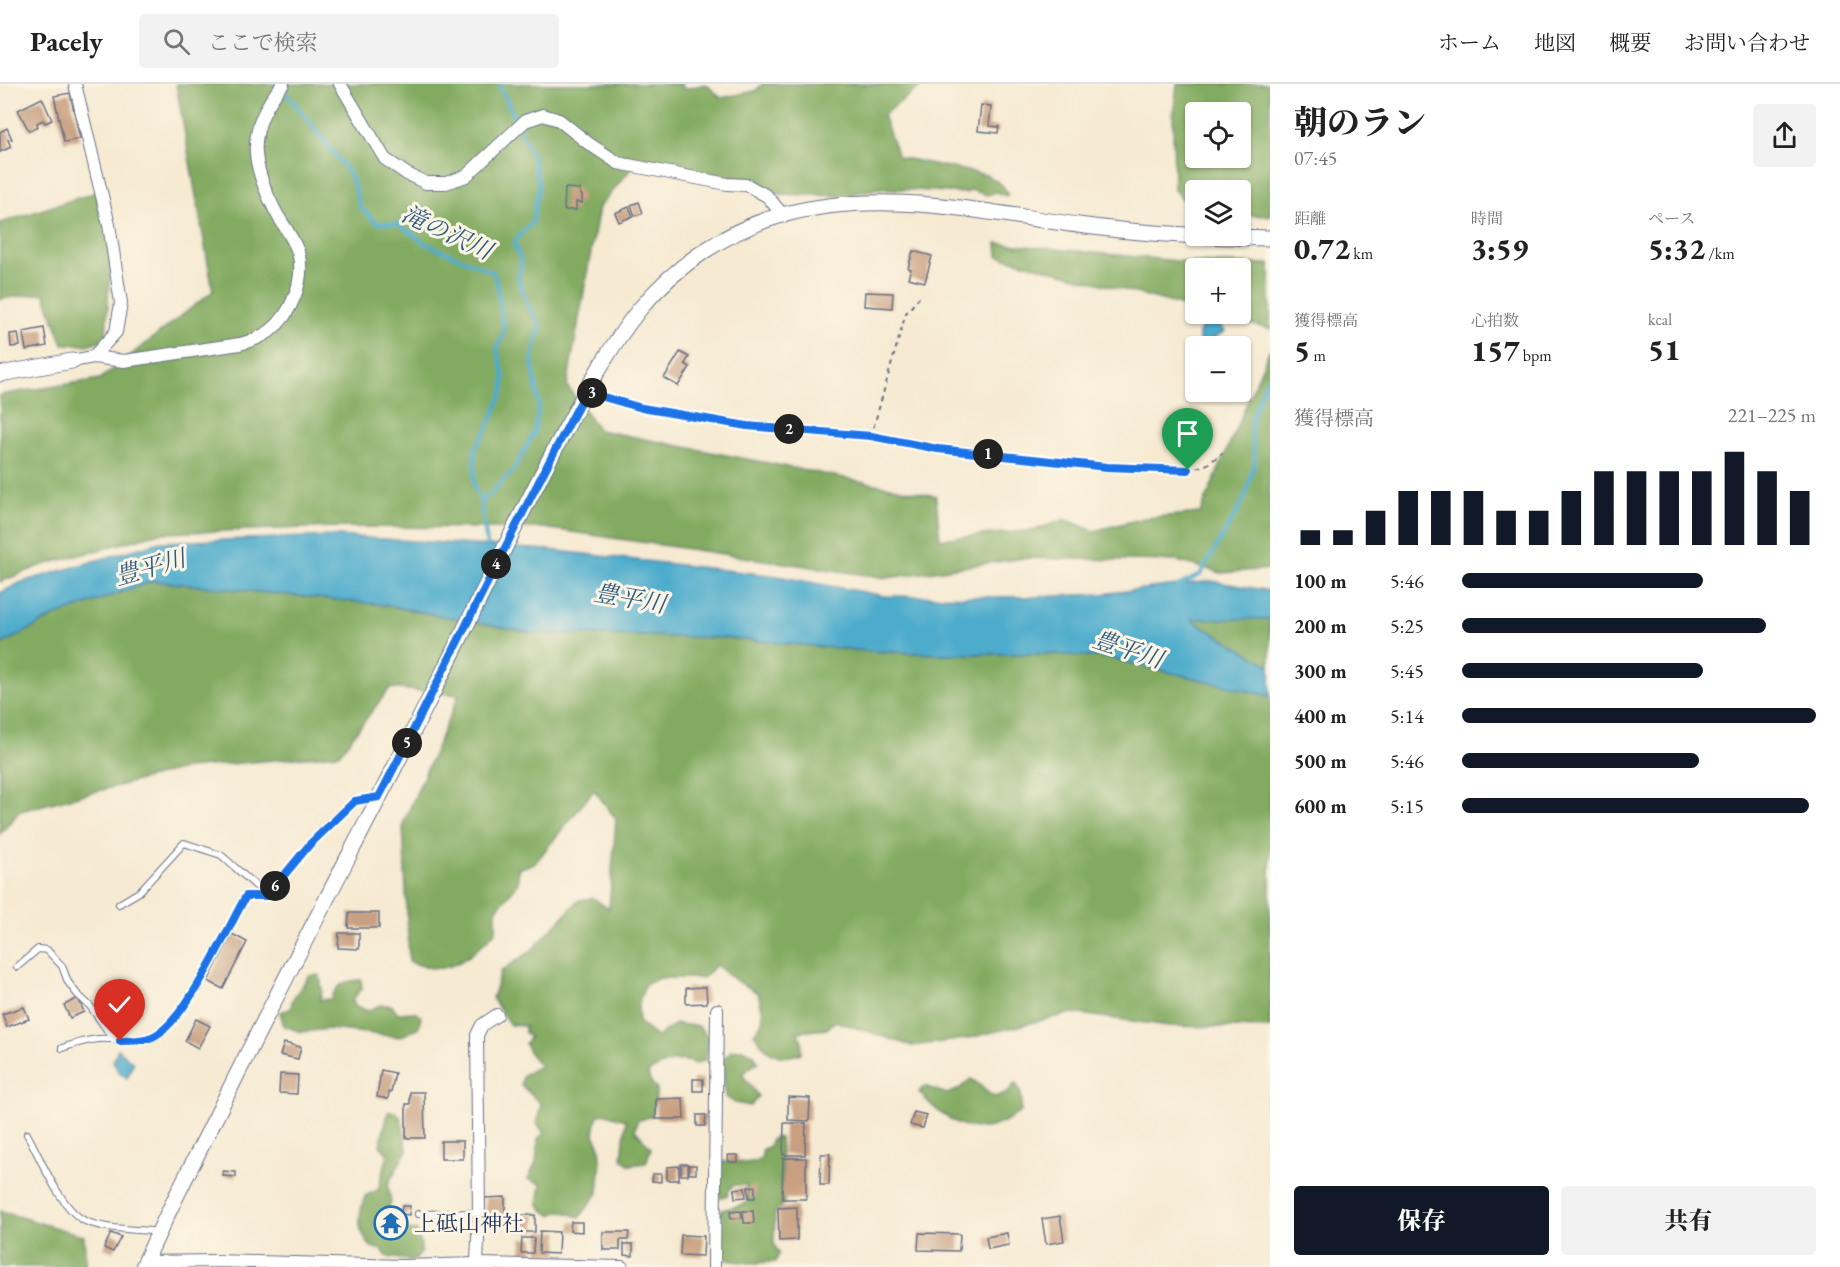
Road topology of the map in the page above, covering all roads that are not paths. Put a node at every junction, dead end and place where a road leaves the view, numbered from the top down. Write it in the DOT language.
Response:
graph roads {
  1 [pos="75,84"];
  2 [pos="283,84"];
  3 [pos="340,84"];
  4 [pos="782,214"];
  5 [pos="1270,238"];
  6 [pos="93,357"];
  7 [pos="72,361"];
  8 [pos="0,374"];
  9 [pos="379,797"];
  10 [pos="267,896"];
  11 [pos="119,904"];
  12 [pos="17,967"];
  13 [pos="717,1010"];
  14 [pos="497,1015"];
  15 [pos="125,1041"];
  16 [pos="62,1048"];
  17 [pos="27,1134"];
  18 [pos="479,1213"];
  19 [pos="418,1214"];
  20 [pos="159,1232"];
  21 [pos="477,1264"];
  22 [pos="144,1265"];
  23 [pos="352,1266"];
  24 [pos="404,1266"];
  25 [pos="622,1267"];
  26 [pos="714,1267"];
  1 -- 6 [label="street"];
  2 -- 6 [label="street"];
  3 -- 4 [label="street"];
  4 -- 5 [label="street"];
  4 -- 9 [label="street"];
  6 -- 7 [label="street"];
  7 -- 8 [label="street"];
  9 -- 10 [label="lane"];
  9 -- 20 [label="street"];
  10 -- 11 [label="lane"];
  10 -- 15 [label="lane"];
  12 -- 15 [label="lane"];
  13 -- 26 [label="street"];
  14 -- 18 [label="street"];
  15 -- 16 [label="lane"];
  17 -- 20 [label="lane"];
  18 -- 19 [label="lane"];
  18 -- 21 [label="street"];
  20 -- 22 [label="street"];
  21 -- 24 [label="street"];
  21 -- 25 [label="street"];
  22 -- 23 [label="street"];
  23 -- 24 [label="street"];
}
